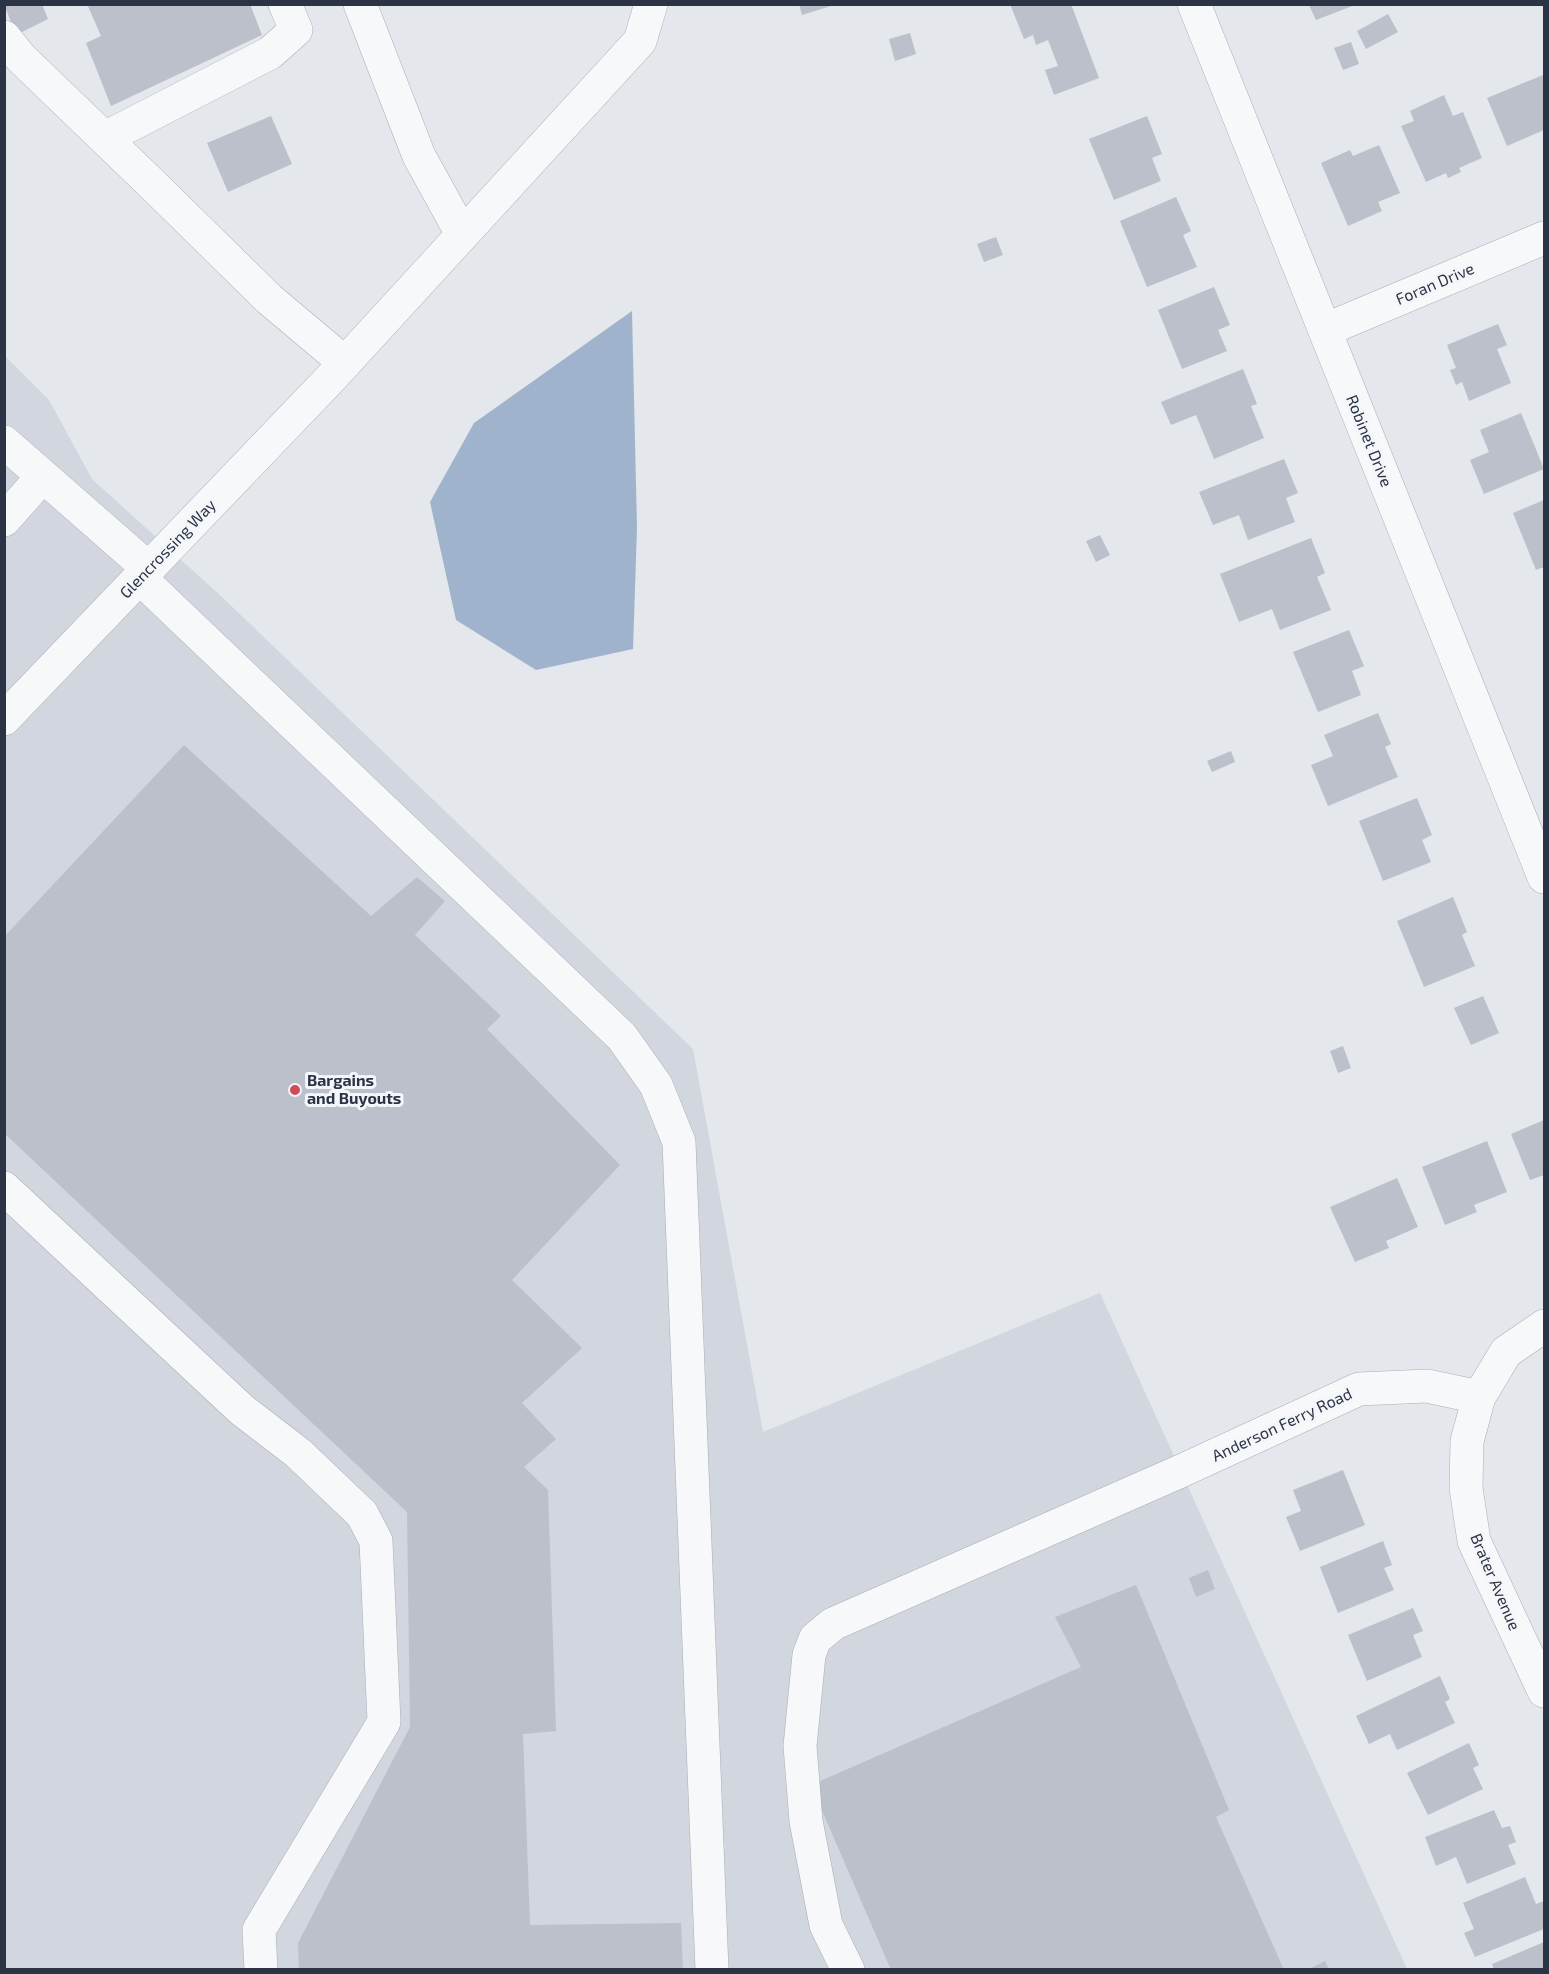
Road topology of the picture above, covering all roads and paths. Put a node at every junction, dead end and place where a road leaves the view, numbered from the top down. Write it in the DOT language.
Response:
graph roads {
  1 [pos="285,4"];
  2 [pos="360,4"];
  3 [pos="625,4"];
  4 [pos="651,4"];
  5 [pos="1194,4"];
  6 [pos="4,37"];
  7 [pos="640,41"];
  8 [pos="105,138"];
  9 [pos="462,234"];
  10 [pos="1545,238"];
  11 [pos="1325,330"];
  12 [pos="338,371"];
  13 [pos="4,442"];
  14 [pos="43,476"];
  15 [pos="4,520"];
  16 [pos="144,573"];
  17 [pos="4,719"];
  18 [pos="1545,877"];
  19 [pos="4,1188"];
  20 [pos="1545,1326"];
  21 [pos="1479,1397"];
  22 [pos="1545,1692"];
  23 [pos="261,1970"];
  24 [pos="712,1970"];
  25 [pos="848,1970"];
  1 -- 8 [label="street"];
  2 -- 9 [label="street"];
  3 -- 7 [label="street"];
  4 -- 7 [label="street"];
  5 -- 11 [label="street, Robinet Drive"];
  6 -- 8 [label="street"];
  7 -- 9 [label="street, Glencrossing Way"];
  8 -- 12 [label="street"];
  9 -- 12 [label="street, Glencrossing Way"];
  10 -- 11 [label="street, Foran Drive"];
  11 -- 18 [label="street, Robinet Drive"];
  12 -- 16 [label="street, Glencrossing Way"];
  13 -- 14 [label="street"];
  14 -- 15 [label="street"];
  14 -- 16 [label="street"];
  16 -- 17 [label="street, Glencrossing Way"];
  16 -- 24 [label="street"];
  19 -- 23 [label="street"];
  20 -- 21 [label="street"];
  21 -- 22 [label="street, Brater Avenue"];
  21 -- 25 [label="street, Anderson Ferry Road"];
}
